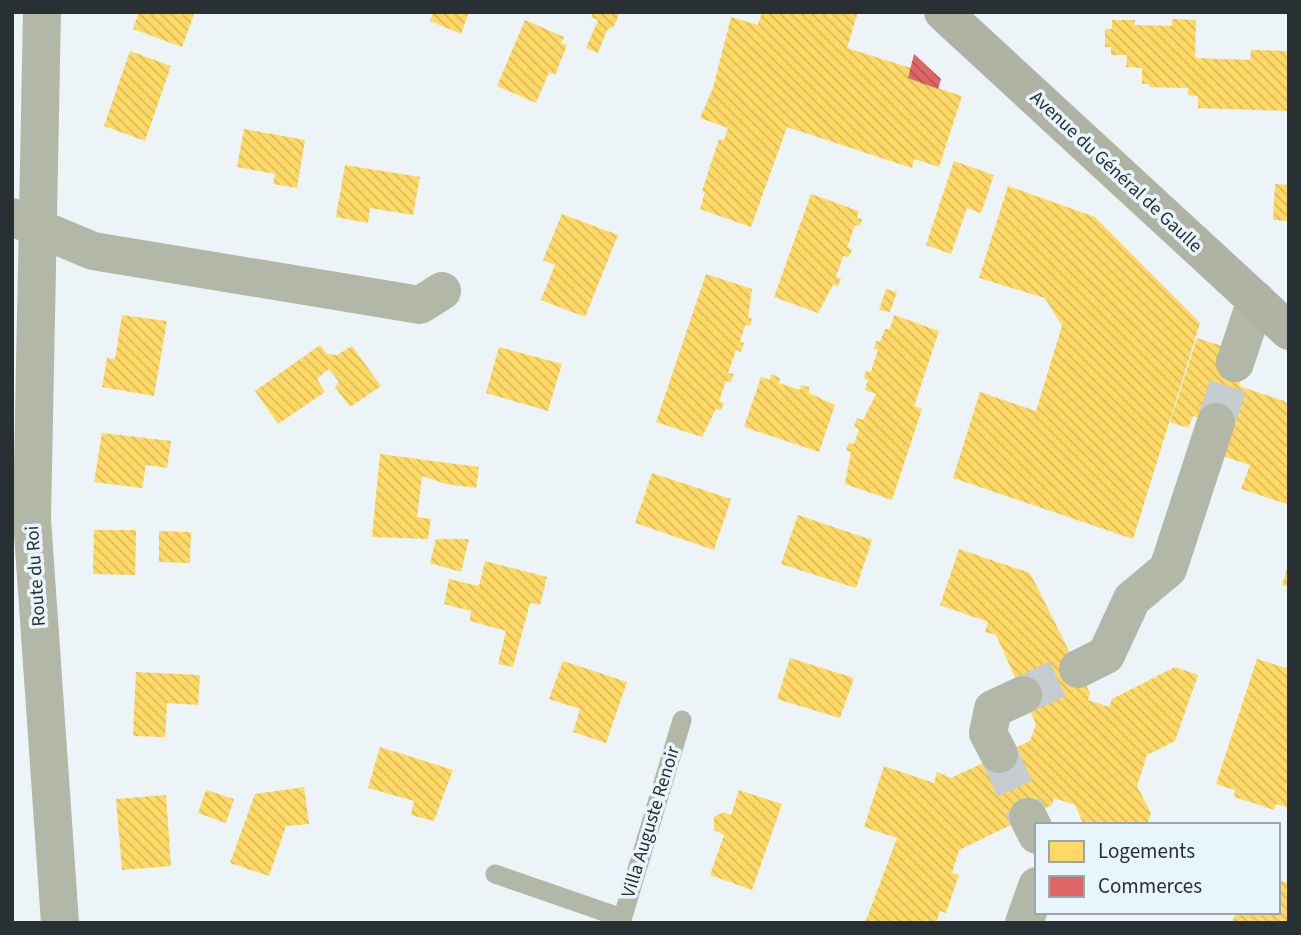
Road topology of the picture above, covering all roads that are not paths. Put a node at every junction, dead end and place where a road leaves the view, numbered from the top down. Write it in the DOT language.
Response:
graph roads {
  1 [pos="42,12"];
  2 [pos="943,12"];
  3 [pos="26,223"];
  4 [pos="442,291"];
  5 [pos="1256,300"];
  6 [pos="1289,331"];
  7 [pos="1235,363"];
  8 [pos="1216,422"];
  9 [pos="1078,669"];
  10 [pos="1023,695"];
  11 [pos="682,720"];
  12 [pos="999,754"];
  13 [pos="495,874"];
  14 [pos="1035,892"];
  15 [pos="621,920"];
  16 [pos="60,923"];
  17 [pos="1024,923"];
  1 -- 3 [label="street, Route du Roi"];
  2 -- 5 [label="main road, Avenue du Général de Gaulle"];
  3 -- 4 [label="street"];
  3 -- 16 [label="street, Route du Roi"];
  5 -- 6 [label="main road, Avenue du Général de Gaulle"];
  5 -- 7 [label="street"];
  8 -- 9 [label="street"];
  10 -- 12 [label="street"];
  11 -- 15 [label="lane, Villa Auguste Renoir"];
  13 -- 15 [label="lane"];
  14 -- 17 [label="street"];
}
